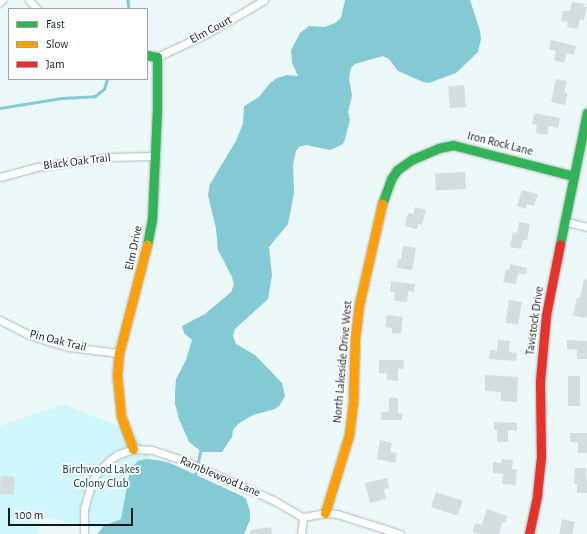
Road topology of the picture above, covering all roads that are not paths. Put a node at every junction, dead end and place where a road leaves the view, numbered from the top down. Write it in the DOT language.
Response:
graph roads {
  1 [pos="29,0"];
  2 [pos="264,0"];
  3 [pos="36,8"];
  4 [pos="148,55"];
  5 [pos="157,57"];
  6 [pos="587,113"];
  7 [pos="155,156"];
  8 [pos="400,168"];
  9 [pos="574,176"];
  10 [pos="0,177"];
  11 [pos="566,222"];
  12 [pos="587,227"];
  13 [pos="0,320"];
  14 [pos="119,353"];
  15 [pos="133,449"];
  16 [pos="324,513"];
  17 [pos="303,517"];
  18 [pos="84,534"];
  19 [pos="302,534"];
  20 [pos="400,534"];
  21 [pos="529,534"];
  1 -- 3 [label="street"];
  2 -- 5 [label="street, Elm Court"];
  4 -- 5 [label="street"];
  5 -- 7 [label="street, Elm Drive"];
  6 -- 9 [label="street, Tavistock Drive"];
  7 -- 10 [label="street, Black Oak Trail"];
  7 -- 14 [label="street, Elm Drive"];
  8 -- 9 [label="street, Iron Rock Lane"];
  8 -- 16 [label="street, North Lakeside Drive West"];
  9 -- 11 [label="street, Tavistock Drive"];
  11 -- 12 [label="street"];
  11 -- 21 [label="street, Tavistock Drive"];
  13 -- 14 [label="street, Pin Oak Trail"];
  14 -- 15 [label="street, Elm Drive"];
  15 -- 17 [label="street, Ramblewood Lane"];
  15 -- 18 [label="street"];
  16 -- 17 [label="street"];
  16 -- 20 [label="street"];
  17 -- 19 [label="street"];
}
